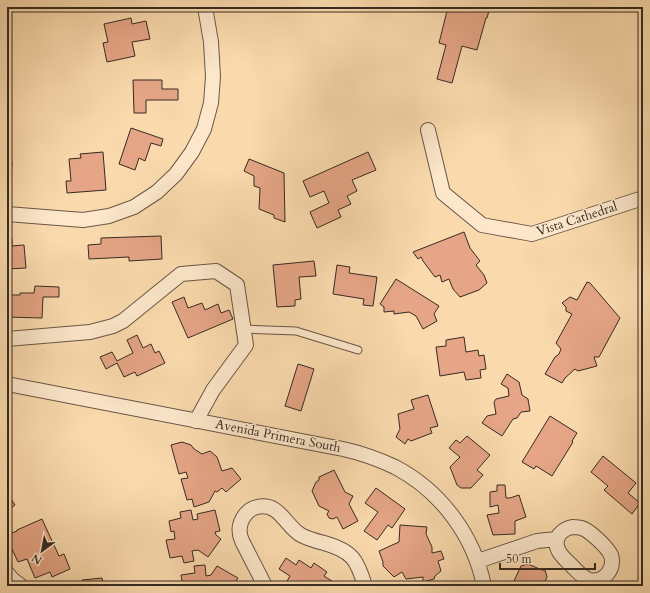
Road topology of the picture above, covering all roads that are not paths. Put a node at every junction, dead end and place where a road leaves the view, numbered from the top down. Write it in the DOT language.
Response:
graph roads {
  1 [pos="205,7"];
  2 [pos="428,130"];
  3 [pos="643,198"];
  4 [pos="7,214"];
  5 [pos="244,329"];
  6 [pos="7,339"];
  7 [pos="358,350"];
  8 [pos="7,384"];
  9 [pos="196,421"];
  10 [pos="558,539"];
  11 [pos="478,562"];
  12 [pos="7,573"];
  13 [pos="21,586"];
  14 [pos="265,586"];
  15 [pos="365,586"];
  16 [pos="484,586"];
  1 -- 4 [label="street"];
  2 -- 3 [label="street, Vista Cathedral"];
  5 -- 6 [label="street"];
  5 -- 7 [label="lane"];
  5 -- 9 [label="street"];
  8 -- 9 [label="street, Avenida Primera South"];
  9 -- 11 [label="street, Avenida Primera South"];
  10 -- 11 [label="street"];
  11 -- 16 [label="street, Avenida Primera South"];
  12 -- 13 [label="street"];
  14 -- 15 [label="street"];
}
